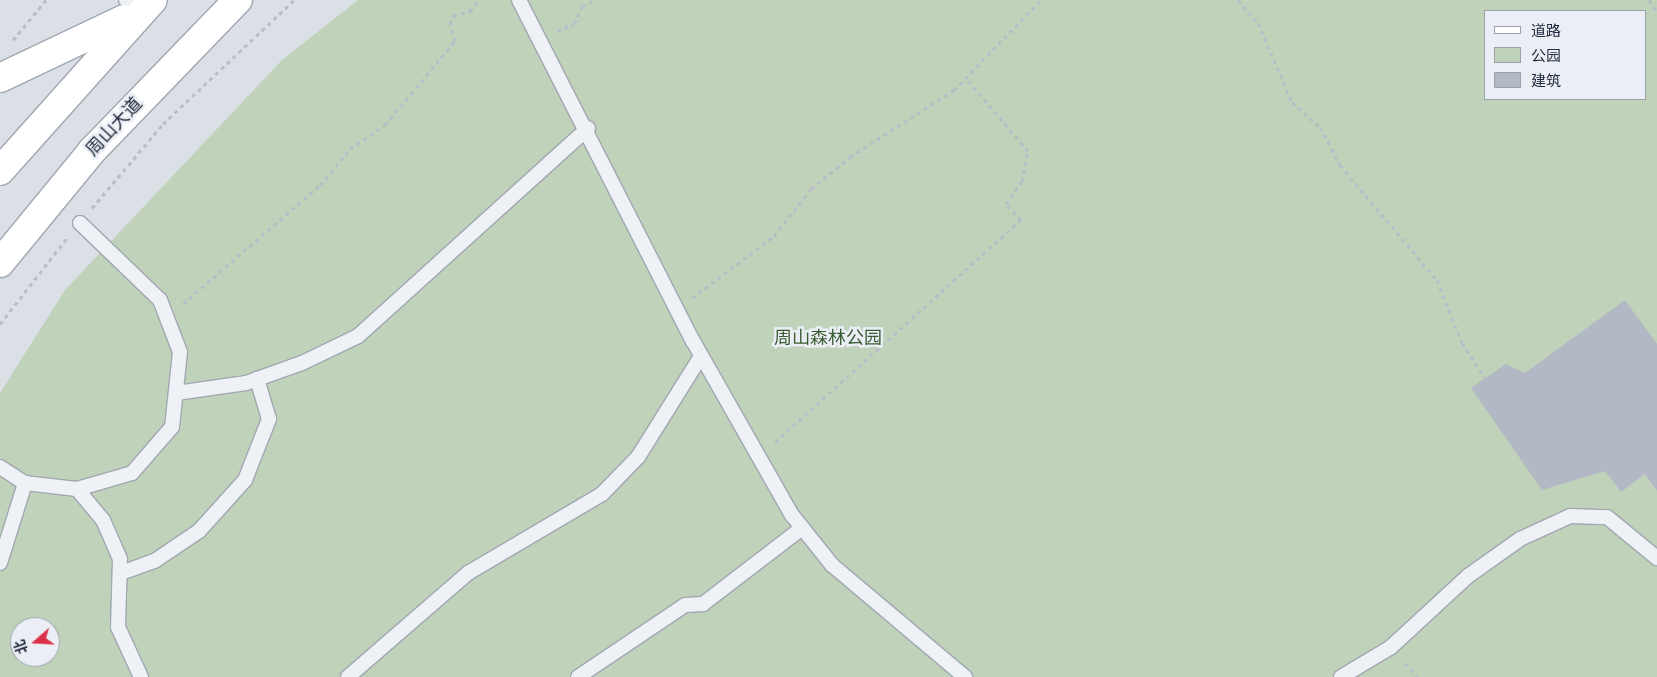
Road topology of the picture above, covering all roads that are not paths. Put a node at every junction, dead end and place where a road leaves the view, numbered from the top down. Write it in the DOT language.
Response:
graph roads {
  1 [pos="238,0"];
  2 [pos="519,0"];
  3 [pos="141,3"];
  4 [pos="0,78"];
  5 [pos="588,128"];
  6 [pos="0,171"];
  7 [pos="80,223"];
  8 [pos="0,263"];
  9 [pos="701,356"];
  10 [pos="257,379"];
  11 [pos="176,393"];
  12 [pos="0,467"];
  13 [pos="25,482"];
  14 [pos="77,490"];
  15 [pos="802,528"];
  16 [pos="1657,558"];
  17 [pos="0,563"];
  18 [pos="121,573"];
  19 [pos="141,677"];
  20 [pos="348,677"];
  21 [pos="578,677"];
  22 [pos="965,677"];
  23 [pos="1341,677"];
  1 -- 8 [label="main road, 周山大道"];
  2 -- 5 [label="lane"];
  3 -- 4 [label="main road"];
  3 -- 6 [label="main road"];
  5 -- 9 [label="lane"];
  5 -- 10 [label="lane"];
  7 -- 11 [label="lane"];
  9 -- 15 [label="lane"];
  9 -- 20 [label="lane"];
  10 -- 11 [label="lane"];
  10 -- 18 [label="lane"];
  11 -- 14 [label="lane"];
  12 -- 13 [label="lane"];
  13 -- 14 [label="lane"];
  13 -- 17 [label="lane"];
  14 -- 18 [label="lane"];
  15 -- 21 [label="lane"];
  15 -- 22 [label="lane"];
  16 -- 23 [label="lane"];
  18 -- 19 [label="lane"];
}
